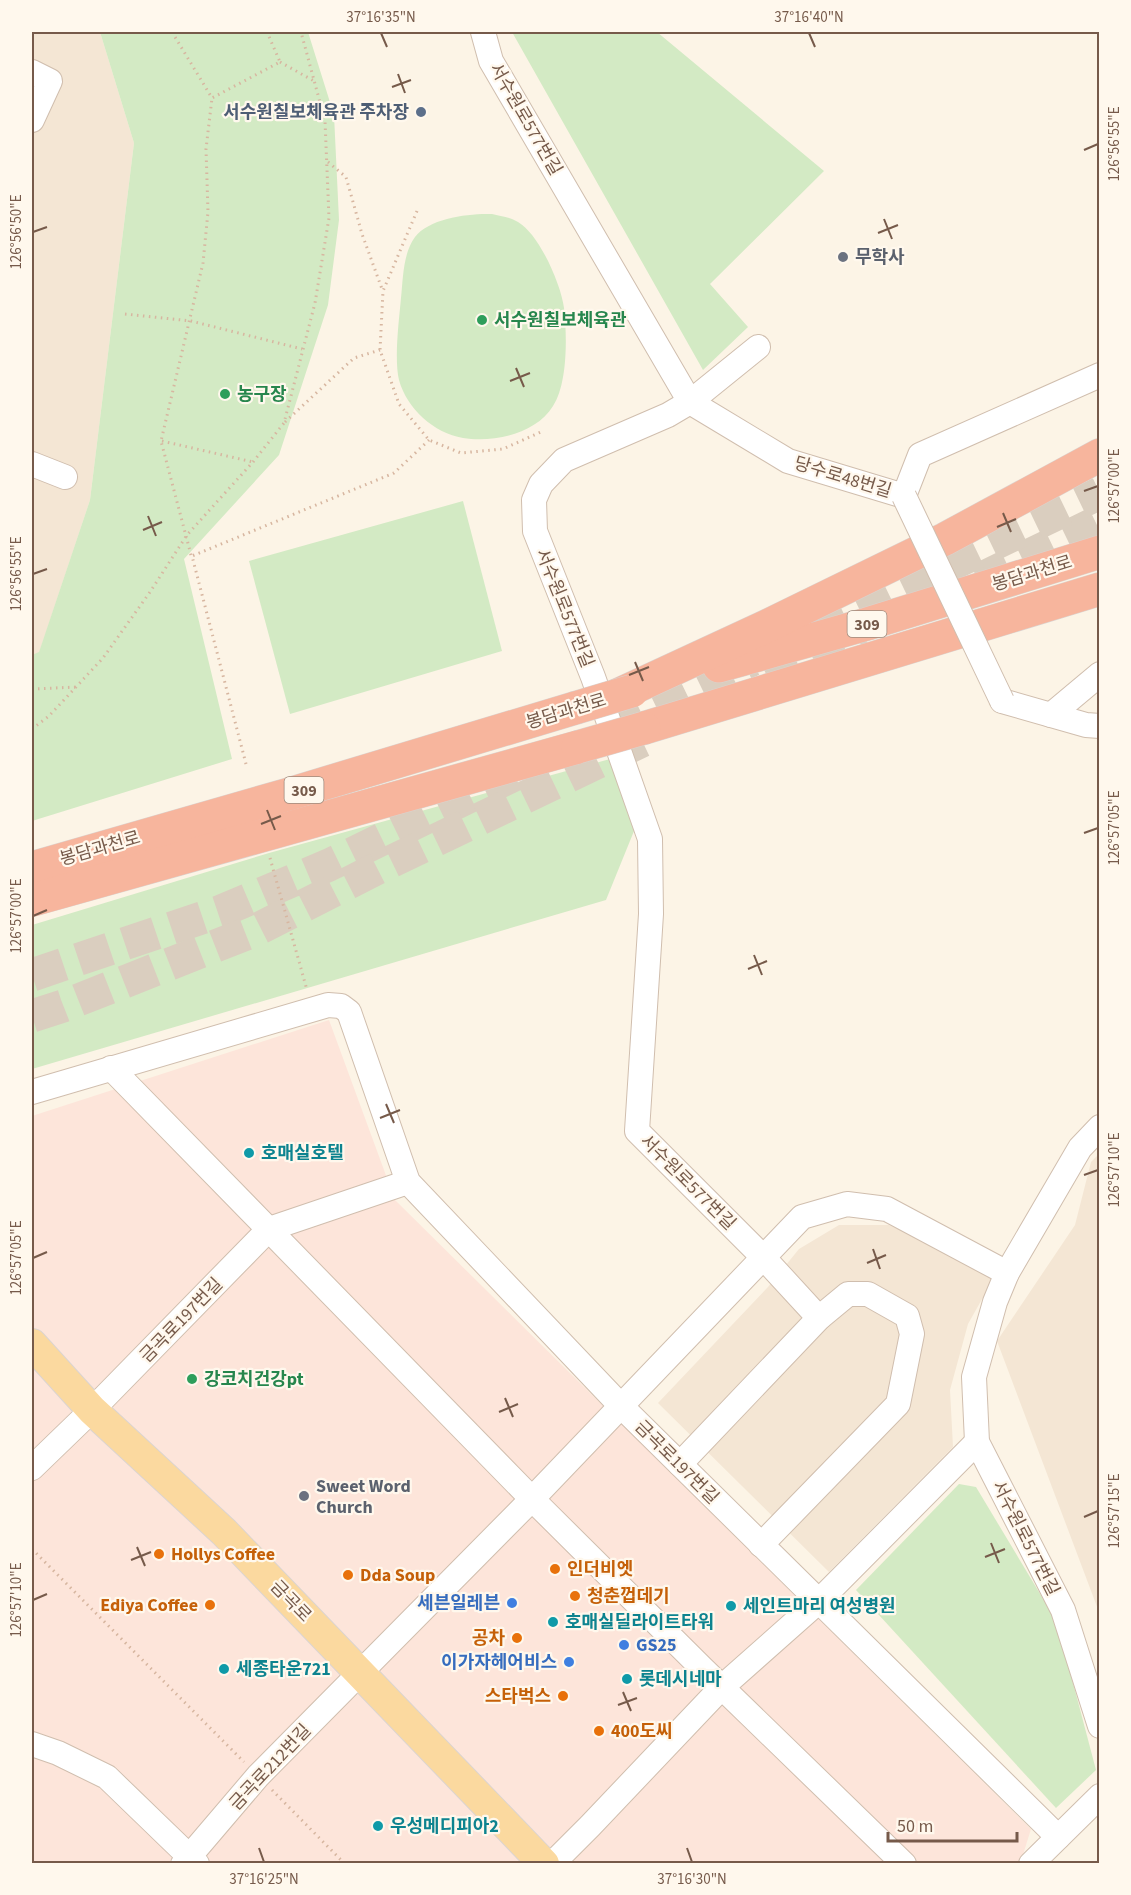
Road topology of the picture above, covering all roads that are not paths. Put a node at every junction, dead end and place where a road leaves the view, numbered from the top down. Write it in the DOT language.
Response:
graph roads {
  1 [pos="483,32"];
  2 [pos="32,72"];
  3 [pos="32,120"];
  4 [pos="758,347"];
  5 [pos="1100,375"];
  6 [pos="690,402"];
  7 [pos="1100,455"];
  8 [pos="32,464"];
  9 [pos="65,477"];
  10 [pos="904,496"];
  11 [pos="1100,552"];
  12 [pos="1100,589"];
  13 [pos="1100,674"];
  14 [pos="625,693"];
  15 [pos="1051,715"];
  16 [pos="1100,726"];
  17 [pos="32,889"];
  18 [pos="111,1068"];
  19 [pos="32,1092"];
  20 [pos="1100,1127"];
  21 [pos="408,1182"];
  22 [pos="269,1229"];
  23 [pos="763,1257"];
  24 [pos="1007,1273"];
  25 [pos="819,1318"];
  26 [pos="32,1344"];
  27 [pos="621,1406"];
  28 [pos="92,1410"];
  29 [pos="977,1442"];
  30 [pos="680,1464"];
  31 [pos="32,1468"];
  32 [pos="532,1499"];
  33 [pos="761,1545"];
  34 [pos="819,1601"];
  35 [pos="361,1672"];
  36 [pos="723,1687"];
  37 [pos="1100,1726"];
  38 [pos="32,1744"];
  39 [pos="1097,1804"];
  40 [pos="1058,1837"];
  41 [pos="190,1861"];
  42 [pos="544,1863"];
  43 [pos="552,1863"];
  44 [pos="904,1863"];
  45 [pos="1031,1863"];
  1 -- 6 [label="street, 서수원로577번길"];
  2 -- 3 [label="street"];
  4 -- 6 [label="street"];
  5 -- 10 [label="street"];
  6 -- 10 [label="street, 당수로48번길"];
  6 -- 23 [label="street, 서수원로577번길"];
  7 -- 14 [label="highway"];
  8 -- 9 [label="street"];
  10 -- 15 [label="street, bridge"];
  11 -- 14 [label="highway, 봉담과천로 / 309"];
  12 -- 17 [label="highway, 봉담과천로 / 309, bridge"];
  13 -- 15 [label="street"];
  14 -- 17 [label="highway, 봉담과천로 / 309, bridge"];
  15 -- 16 [label="street"];
  18 -- 19 [label="street"];
  18 -- 21 [label="street"];
  18 -- 22 [label="street"];
  20 -- 24 [label="street, 서수원로577번길"];
  21 -- 22 [label="street, 금곡로197번길"];
  21 -- 27 [label="street, 금곡로197번길"];
  22 -- 28 [label="street, 금곡로197번길"];
  22 -- 32 [label="street"];
  23 -- 24 [label="street, 금곡로212번길"];
  23 -- 25 [label="street, 서수원로577번길"];
  23 -- 27 [label="street, 금곡로212번길"];
  24 -- 29 [label="street, 서수원로577번길"];
  25 -- 30 [label="street"];
  25 -- 33 [label="street"];
  26 -- 28 [label="main road, 금곡로"];
  27 -- 30 [label="street, 금곡로197번길"];
  27 -- 32 [label="street, 금곡로212번길"];
  28 -- 31 [label="street, 금곡로197번길"];
  28 -- 35 [label="main road, 금곡로"];
  29 -- 34 [label="street"];
  29 -- 37 [label="street, 서수원로577번길"];
  30 -- 33 [label="street, 금곡로197번길"];
  32 -- 35 [label="street, 금곡로212번길"];
  32 -- 36 [label="street"];
  33 -- 34 [label="street, 금곡로197번길"];
  34 -- 36 [label="street"];
  34 -- 40 [label="street, 금곡로197번길"];
  35 -- 41 [label="street, 금곡로212번길"];
  35 -- 42 [label="main road, 금곡로"];
  36 -- 43 [label="street"];
  36 -- 44 [label="street"];
  38 -- 41 [label="street"];
  39 -- 40 [label="street"];
  40 -- 45 [label="street"];
}
